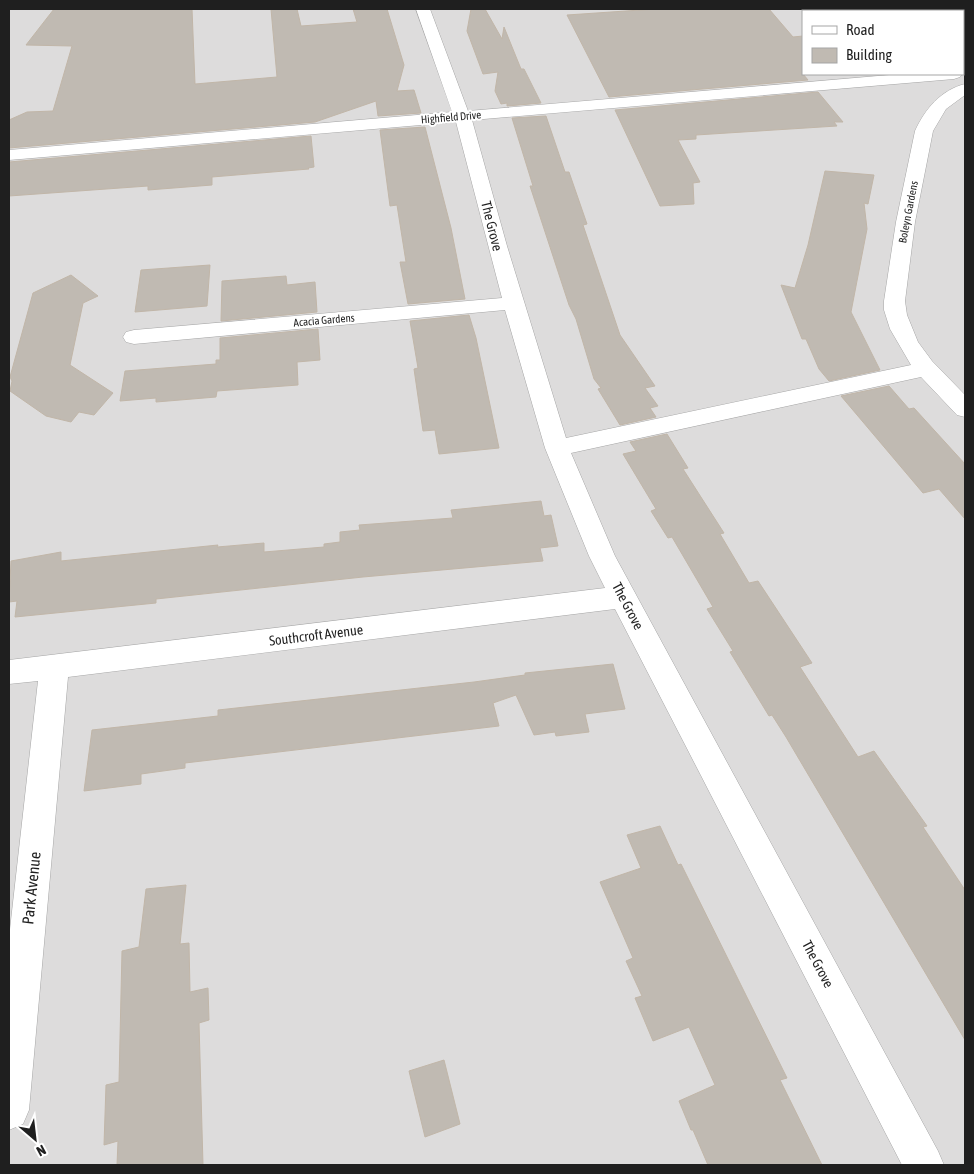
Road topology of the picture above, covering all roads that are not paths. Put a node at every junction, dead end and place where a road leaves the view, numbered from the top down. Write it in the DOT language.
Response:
graph roads {
  1 [pos="422,9"];
  2 [pos="942,75"];
  3 [pos="893,79"];
  4 [pos="965,89"];
  5 [pos="928,100"];
  6 [pos="462,116"];
  7 [pos="9,155"];
  8 [pos="513,303"];
  9 [pos="134,337"];
  10 [pos="919,360"];
  11 [pos="965,408"];
  12 [pos="557,448"];
  13 [pos="623,597"];
  14 [pos="54,666"];
  15 [pos="9,672"];
  16 [pos="9,1110"];
  17 [pos="924,1165"];
  1 -- 6 [label="street, The Grove"];
  2 -- 3 [label="street, Highfield Drive"];
  3 -- 5 [label="street"];
  3 -- 6 [label="street, Highfield Drive"];
  4 -- 5 [label="street, Boleyn Gardens"];
  5 -- 10 [label="street, Boleyn Gardens"];
  6 -- 7 [label="street, Highfield Drive"];
  6 -- 8 [label="street, The Grove"];
  8 -- 9 [label="street, Acacia Gardens"];
  8 -- 12 [label="street, The Grove"];
  10 -- 11 [label="street, Boleyn Gardens"];
  10 -- 12 [label="street"];
  12 -- 13 [label="street, The Grove"];
  13 -- 14 [label="street, Southcroft Avenue"];
  13 -- 17 [label="street, The Grove"];
  14 -- 15 [label="street, Southcroft Avenue"];
  14 -- 16 [label="street, Park Avenue"];
}
